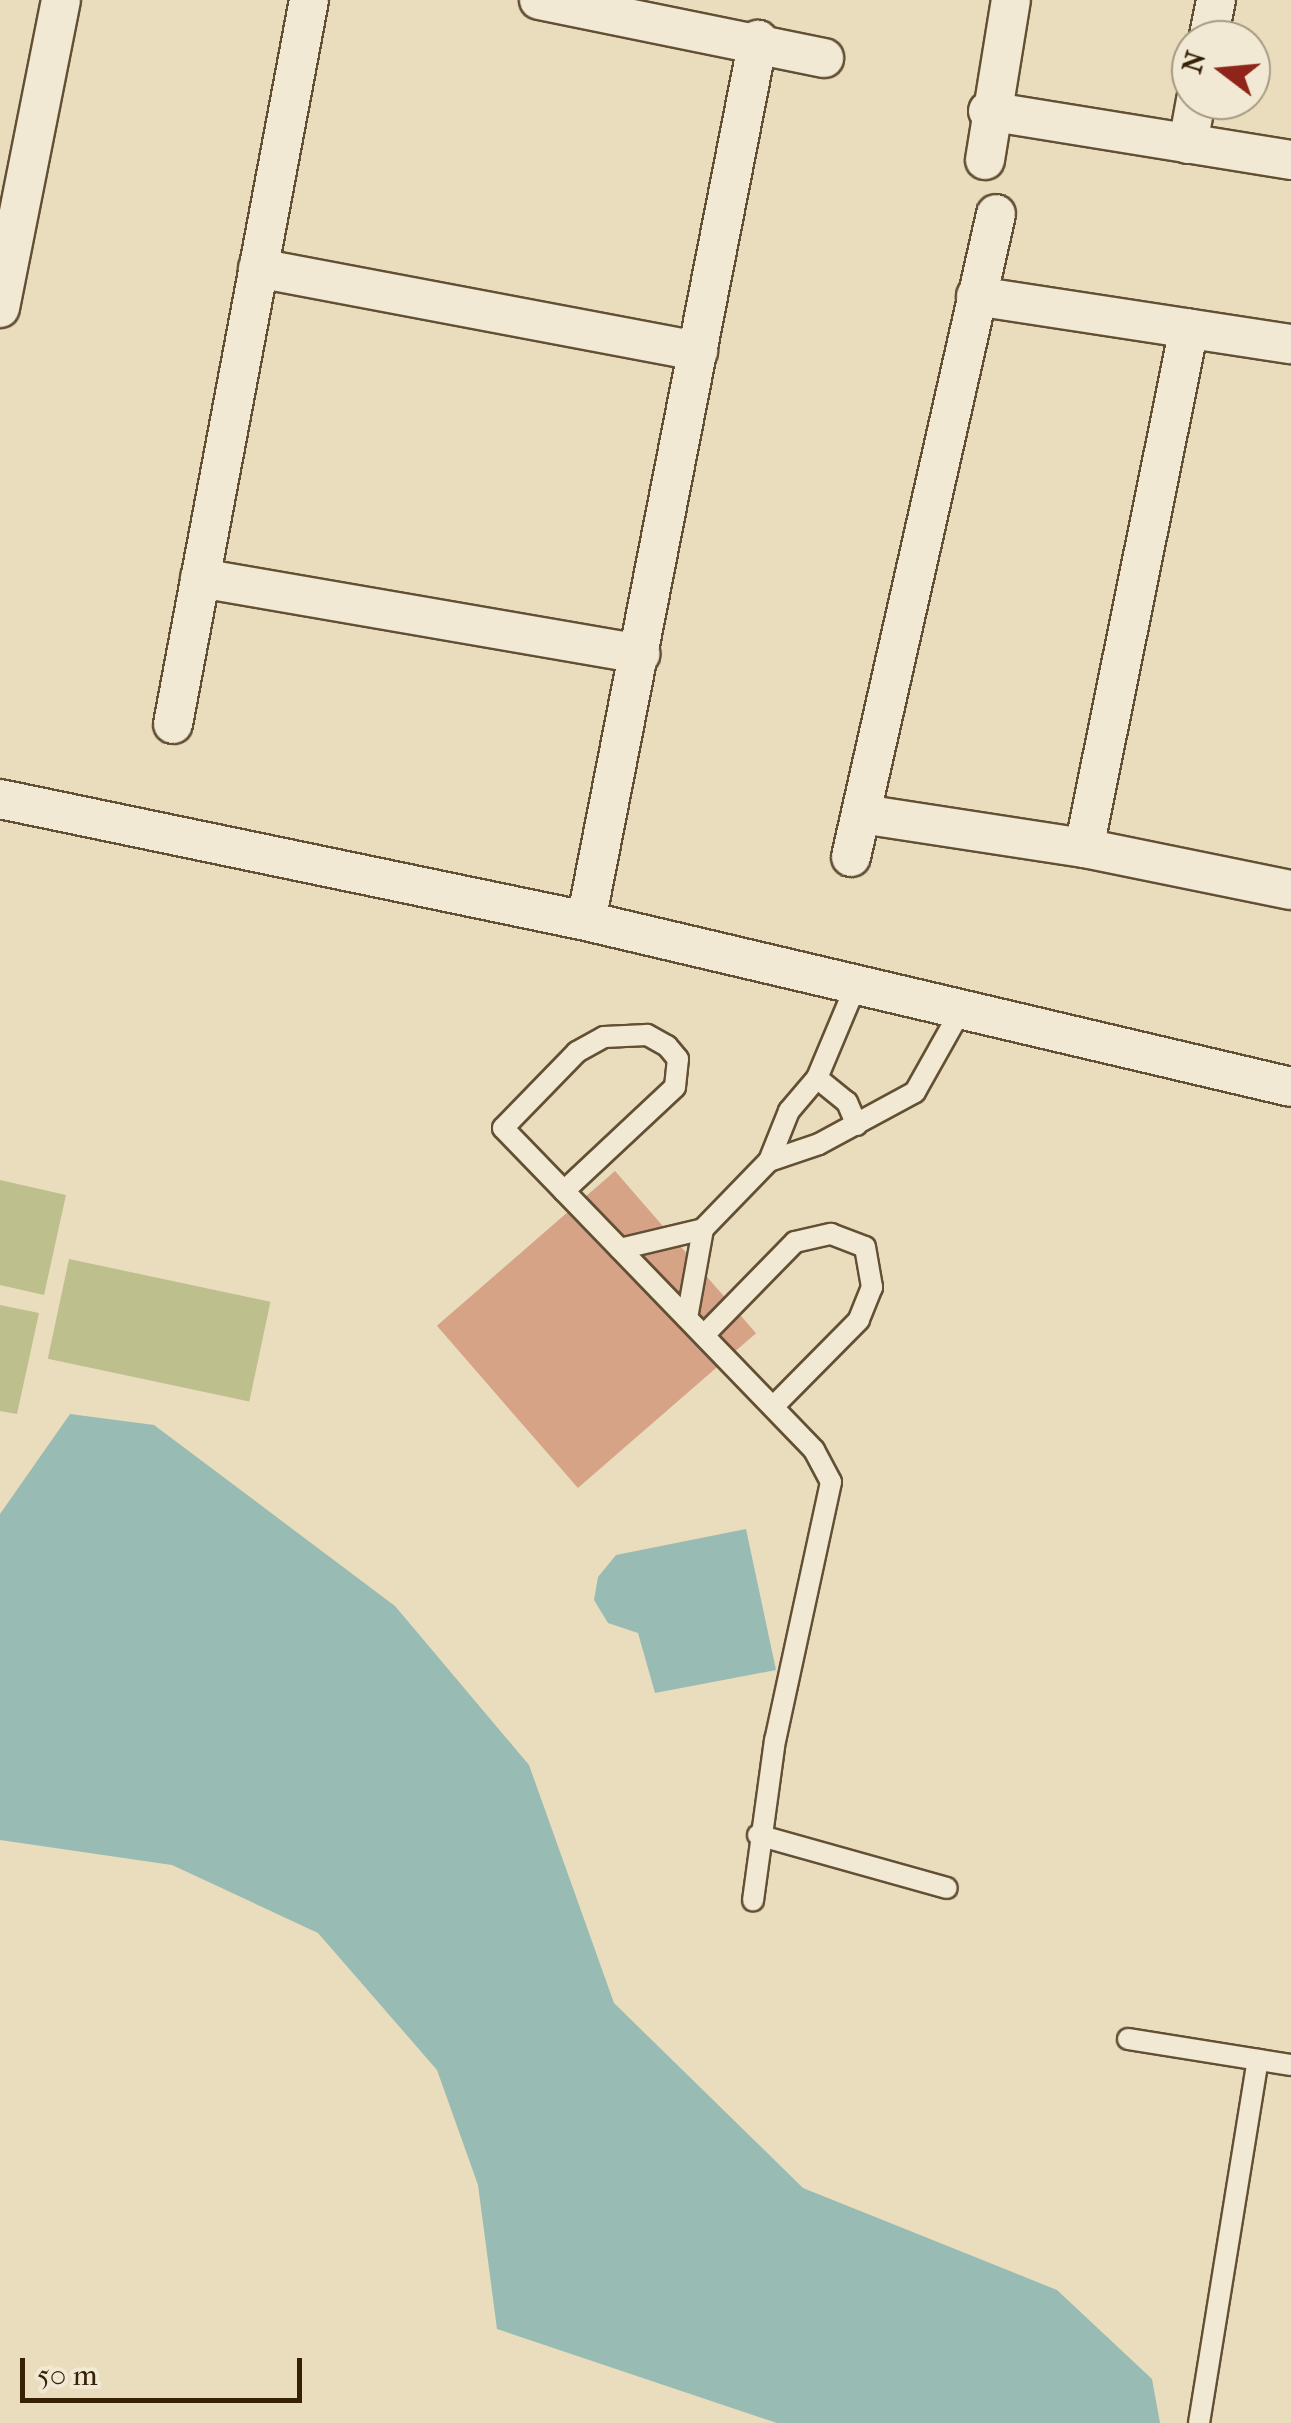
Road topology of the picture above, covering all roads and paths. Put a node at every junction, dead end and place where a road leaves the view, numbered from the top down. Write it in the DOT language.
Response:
graph roads {
  1 [pos="60,0"];
  2 [pos="309,0"];
  3 [pos="539,0"];
  4 [pos="1011,0"];
  5 [pos="758,40"];
  6 [pos="824,58"];
  7 [pos="988,111"];
  8 [pos="1192,120"];
  9 [pos="1188,144"];
  10 [pos="984,160"];
  11 [pos="1291,160"];
  12 [pos="996,214"];
  13 [pos="258,268"];
  14 [pos="976,296"];
  15 [pos="0,308"];
  16 [pos="1189,328"];
  17 [pos="1291,344"];
  18 [pos="698,351"];
  19 [pos="200,578"];
  20 [pos="640,654"];
  21 [pos="173,724"];
  22 [pos="0,799"];
  23 [pos="862,814"];
  24 [pos="1084,848"];
  25 [pos="851,857"];
  26 [pos="1291,890"];
  27 [pos="586,921"];
  28 [pos="856,985"];
  29 [pos="961,1010"];
  30 [pos="817,1078"];
  31 [pos="1291,1087"];
  32 [pos="857,1125"];
  33 [pos="770,1161"];
  34 [pos="564,1190"];
  35 [pos="703,1228"];
  36 [pos="620,1249"];
  37 [pos="687,1318"];
  38 [pos="704,1335"];
  39 [pos="773,1407"];
  40 [pos="758,1836"];
  41 [pos="947,1888"];
  42 [pos="753,1900"];
  43 [pos="1128,2039"];
  44 [pos="1258,2060"];
  45 [pos="1291,2065"];
  46 [pos="1199,2423"];
  1 -- 15 [label="street"];
  2 -- 13 [label="street"];
  3 -- 5 [label="street"];
  4 -- 7 [label="street"];
  5 -- 6 [label="street"];
  5 -- 18 [label="street"];
  7 -- 9 [label="street"];
  7 -- 10 [label="street"];
  8 -- 9 [label="street"];
  9 -- 11 [label="street"];
  12 -- 14 [label="street"];
  13 -- 18 [label="street"];
  13 -- 19 [label="street"];
  14 -- 16 [label="street"];
  14 -- 23 [label="street"];
  16 -- 17 [label="street"];
  16 -- 24 [label="street"];
  18 -- 20 [label="street"];
  19 -- 20 [label="street"];
  19 -- 21 [label="street"];
  20 -- 27 [label="street"];
  22 -- 27 [label="street"];
  23 -- 24 [label="street"];
  23 -- 25 [label="street"];
  24 -- 26 [label="street"];
  27 -- 28 [label="street"];
  28 -- 29 [label="street"];
  28 -- 30 [label="lane"];
  29 -- 31 [label="street"];
  29 -- 32 [label="lane"];
  30 -- 32 [label="lane"];
  30 -- 33 [label="lane"];
  32 -- 33 [label="lane"];
  33 -- 35 [label="lane"];
  34 -- 34 [label="lane"];
  34 -- 36 [label="lane"];
  35 -- 36 [label="lane"];
  35 -- 37 [label="lane"];
  36 -- 37 [label="lane"];
  37 -- 38 [label="lane"];
  38 -- 39 [label="lane"];
  38 -- 39 [label="lane"];
  39 -- 40 [label="lane"];
  40 -- 41 [label="lane"];
  40 -- 42 [label="lane"];
  43 -- 44 [label="lane"];
  44 -- 45 [label="lane"];
  44 -- 46 [label="lane"];
}
